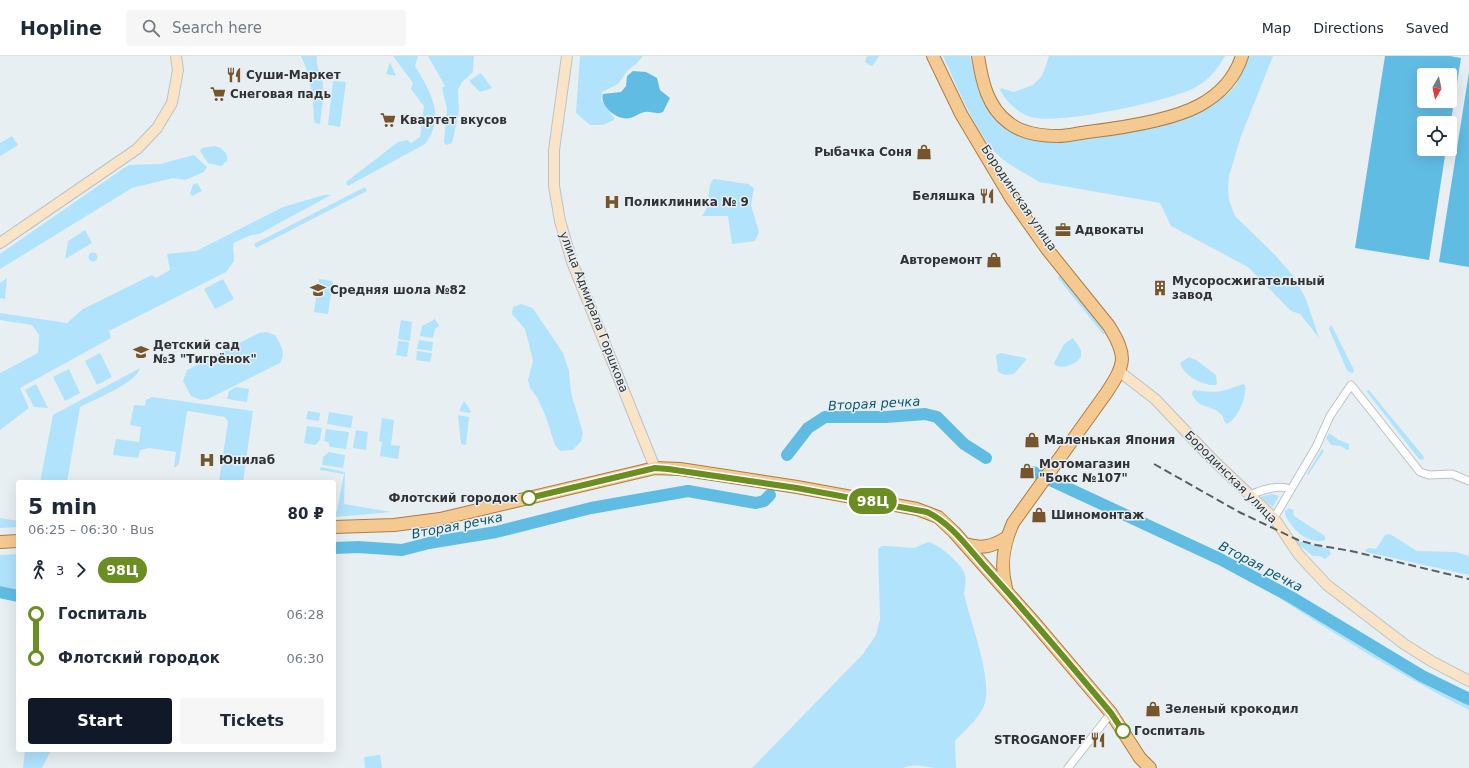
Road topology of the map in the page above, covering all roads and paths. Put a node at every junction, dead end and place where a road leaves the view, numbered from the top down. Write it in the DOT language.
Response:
graph roads {
  1 [pos="176,56"];
  2 [pos="567,56"];
  3 [pos="934,56"];
  4 [pos="938,56"];
  5 [pos="978,56"];
  6 [pos="984,56"];
  7 [pos="1237,56"];
  8 [pos="1242,56"];
  9 [pos="0,244"];
  10 [pos="1122,374"];
  11 [pos="655,468"];
  12 [pos="1469,481"];
  13 [pos="1290,489"];
  14 [pos="1250,495"];
  15 [pos="1274,518"];
  16 [pos="336,527"];
  17 [pos="1006,538"];
  18 [pos="16,541"];
  19 [pos="0,542"];
  20 [pos="965,544"];
  21 [pos="1006,590"];
  22 [pos="1469,681"];
  23 [pos="1111,713"];
  24 [pos="1068,768"];
  25 [pos="1150,768"];
  1 -- 9 [label="main road"];
  2 -- 11 [label="main road, улица Адмирала Горшкова"];
  3 -- 10 [label="main road, Бородинская улица"];
  4 -- 10 [label="main road, Бородинская улица"];
  5 -- 8 [label="main road"];
  6 -- 7 [label="main road"];
  10 -- 14 [label="main road, Бородинская улица"];
  10 -- 17 [label="main road, Бородинская улица"];
  11 -- 16 [label="main road"];
  11 -- 20 [label="main road"];
  12 -- 13 [label="street"];
  13 -- 14 [label="street"];
  13 -- 15 [label="street"];
  14 -- 15 [label="main road, Бородинская улица"];
  15 -- 22 [label="main road, Бородинская улица"];
  17 -- 20 [label="main road"];
  17 -- 21 [label="main road, Бородинская улица"];
  18 -- 19 [label="main road"];
  20 -- 21 [label="main road"];
  21 -- 23 [label="main road"];
  23 -- 24 [label="street"];
  23 -- 25 [label="main road"];
}
